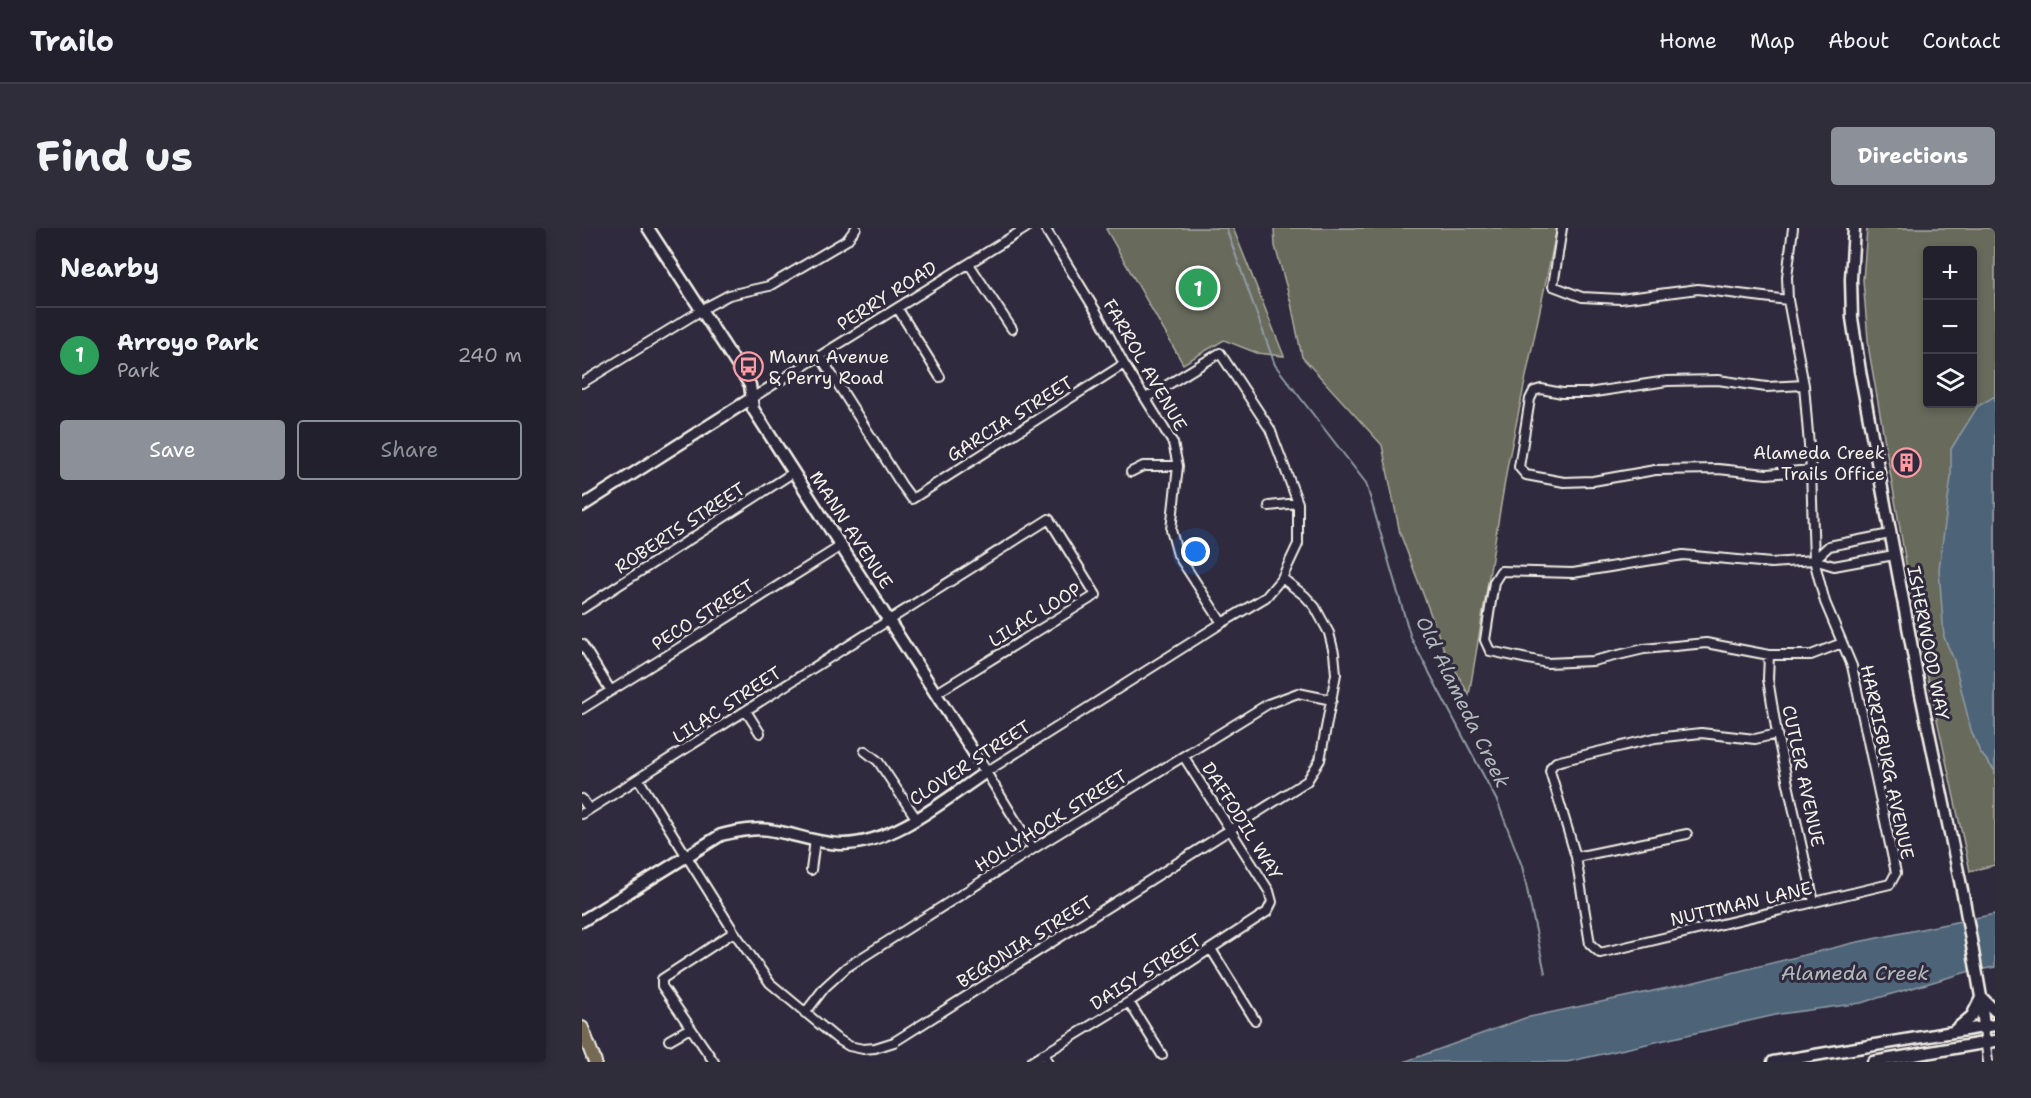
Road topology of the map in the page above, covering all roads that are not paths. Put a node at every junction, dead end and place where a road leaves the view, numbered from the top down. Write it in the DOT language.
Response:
graph roads {
  1 [pos="648,228"];
  2 [pos="856,228"];
  3 [pos="1026,228"];
  4 [pos="1045,228"];
  5 [pos="1562,228"];
  6 [pos="1793,228"];
  7 [pos="1854,228"];
  8 [pos="969,264"];
  9 [pos="1788,300"];
  10 [pos="898,309"];
  11 [pos="702,310"];
  12 [pos="1012,329"];
  13 [pos="820,356"];
  14 [pos="1124,364"];
  15 [pos="940,377"];
  16 [pos="582,383"];
  17 [pos="1804,385"];
  18 [pos="752,398"];
  19 [pos="1146,398"];
  20 [pos="1178,466"];
  21 [pos="1811,470"];
  22 [pos="794,472"];
  23 [pos="1131,472"];
  24 [pos="1299,503"];
  25 [pos="582,506"];
  26 [pos="1269,506"];
  27 [pos="1890,534"];
  28 [pos="840,546"];
  29 [pos="1894,555"];
  30 [pos="1814,560"];
  31 [pos="1282,578"];
  32 [pos="582,609"];
  33 [pos="888,620"];
  34 [pos="1222,623"];
  35 [pos="1842,643"];
  36 [pos="582,644"];
  37 [pos="1769,655"];
  38 [pos="611,691"];
  39 [pos="936,694"];
  40 [pos="1332,700"];
  41 [pos="582,709"];
  42 [pos="746,711"];
  43 [pos="760,733"];
  44 [pos="1777,734"];
  45 [pos="865,751"];
  46 [pos="1184,756"];
  47 [pos="986,772"];
  48 [pos="639,780"];
  49 [pos="582,799"];
  50 [pos="586,812"];
  51 [pos="916,818"];
  52 [pos="1230,831"];
  53 [pos="1687,834"];
  54 [pos="815,840"];
  55 [pos="1033,849"];
  56 [pos="687,855"];
  57 [pos="1576,857"];
  58 [pos="811,870"];
  59 [pos="1894,878"];
  60 [pos="1272,902"];
  61 [pos="1814,902"];
  62 [pos="582,921"];
  63 [pos="734,932"];
  64 [pos="1211,949"];
  65 [pos="1981,996"];
  66 [pos="1130,1002"];
  67 [pos="1995,1011"];
  68 [pos="805,1013"];
  69 [pos="1255,1020"];
  70 [pos="1995,1025"];
  71 [pos="582,1028"];
  72 [pos="690,1028"];
  73 [pos="1984,1028"];
  74 [pos="1952,1033"];
  75 [pos="669,1040"];
  76 [pos="1990,1042"];
  77 [pos="1043,1054"];
  78 [pos="1162,1054"];
  79 [pos="595,1062"];
  80 [pos="714,1062"];
  81 [pos="1031,1062"];
  82 [pos="1048,1062"];
  83 [pos="1773,1062"];
  84 [pos="1873,1062"];
  85 [pos="1988,1062"];
  1 -- 11 [label="street, MANN AVENUE"];
  2 -- 11 [label="street"];
  3 -- 8 [label="street, PERRY ROAD"];
  4 -- 14 [label="street, FARROL AVENUE"];
  5 -- 9 [label="street"];
  6 -- 9 [label="street, HARRISBURG AVENUE"];
  7 -- 27 [label="street, ISHERWOOD WAY"];
  8 -- 10 [label="street, PERRY ROAD"];
  8 -- 12 [label="street"];
  9 -- 17 [label="street, HARRISBURG AVENUE"];
  10 -- 13 [label="street, PERRY ROAD"];
  10 -- 15 [label="street"];
  11 -- 16 [label="street"];
  11 -- 18 [label="street, MANN AVENUE"];
  13 -- 14 [label="street, GARCIA STREET"];
  13 -- 18 [label="street, PERRY ROAD"];
  14 -- 19 [label="street, FARROL AVENUE"];
  17 -- 21 [label="street, HARRISBURG AVENUE"];
  17 -- 21 [label="street"];
  18 -- 22 [label="street, MANN AVENUE"];
  18 -- 25 [label="street, PERRY ROAD"];
  19 -- 20 [label="street, FARROL AVENUE"];
  19 -- 24 [label="street, CLOVER STREET"];
  20 -- 23 [label="street"];
  20 -- 34 [label="street, FARROL AVENUE"];
  21 -- 30 [label="street, HARRISBURG AVENUE"];
  22 -- 28 [label="street, MANN AVENUE"];
  22 -- 32 [label="street, ROBERTS STREET"];
  24 -- 26 [label="street"];
  24 -- 31 [label="street, CLOVER STREET"];
  27 -- 29 [label="street, ISHERWOOD WAY"];
  27 -- 30 [label="street"];
  28 -- 33 [label="street, MANN AVENUE"];
  28 -- 38 [label="street, PECO STREET"];
  29 -- 30 [label="street"];
  29 -- 65 [label="street, ISHERWOOD WAY"];
  30 -- 35 [label="street, HARRISBURG AVENUE"];
  30 -- 37 [label="street"];
  31 -- 34 [label="street, CLOVER STREET"];
  31 -- 40 [label="street, BEGONIA STREET"];
  33 -- 39 [label="street, MANN AVENUE"];
  33 -- 39 [label="street, LILAC LOOP"];
  33 -- 42 [label="street, LILAC STREET"];
  34 -- 47 [label="street, CLOVER STREET"];
  35 -- 37 [label="street"];
  35 -- 59 [label="street, HARRISBURG AVENUE"];
  36 -- 38 [label="street"];
  37 -- 44 [label="street, CUTLER AVENUE"];
  38 -- 41 [label="street, PECO STREET"];
  39 -- 47 [label="street, MANN AVENUE"];
  40 -- 46 [label="street, HOLLYHOCK STREET"];
  40 -- 52 [label="street, BEGONIA STREET"];
  42 -- 43 [label="street"];
  42 -- 48 [label="street, LILAC STREET"];
  44 -- 57 [label="street"];
  44 -- 61 [label="street, CUTLER AVENUE"];
  45 -- 51 [label="street"];
  46 -- 52 [label="street, DAFFODIL WAY"];
  46 -- 55 [label="street, HOLLYHOCK STREET"];
  47 -- 51 [label="street, CLOVER STREET"];
  47 -- 55 [label="street, MANN AVENUE"];
  48 -- 50 [label="street, LILAC STREET"];
  48 -- 56 [label="street, BEGONIA STREET"];
  49 -- 50 [label="street"];
  51 -- 54 [label="street, CLOVER STREET"];
  52 -- 60 [label="street, DAFFODIL WAY"];
  52 -- 68 [label="street, BEGONIA STREET"];
  53 -- 57 [label="street"];
  54 -- 56 [label="street, CLOVER STREET"];
  54 -- 58 [label="street"];
  55 -- 68 [label="street, HOLLYHOCK STREET"];
  56 -- 62 [label="street, CLOVER STREET"];
  56 -- 63 [label="street, BEGONIA STREET"];
  57 -- 61 [label="street, NUTTMAN LANE"];
  59 -- 61 [label="street, NUTTMAN LANE"];
  60 -- 64 [label="street, DAISY STREET"];
  63 -- 68 [label="street, BEGONIA STREET"];
  63 -- 72 [label="street"];
  64 -- 66 [label="street, DAISY STREET"];
  64 -- 69 [label="street"];
  65 -- 67 [label="street"];
  65 -- 73 [label="street, ISHERWOOD WAY"];
  65 -- 74 [label="street"];
  66 -- 77 [label="street, DAISY STREET"];
  66 -- 78 [label="street"];
  70 -- 73 [label="street"];
  71 -- 79 [label="main road"];
  72 -- 75 [label="street"];
  72 -- 80 [label="street"];
  73 -- 74 [label="street"];
  73 -- 76 [label="street, ISHERWOOD WAY"];
  74 -- 83 [label="street"];
  76 -- 84 [label="street"];
  76 -- 85 [label="street, ISHERWOOD WAY"];
  77 -- 81 [label="street, DAISY STREET"];
  77 -- 82 [label="street"];
}
